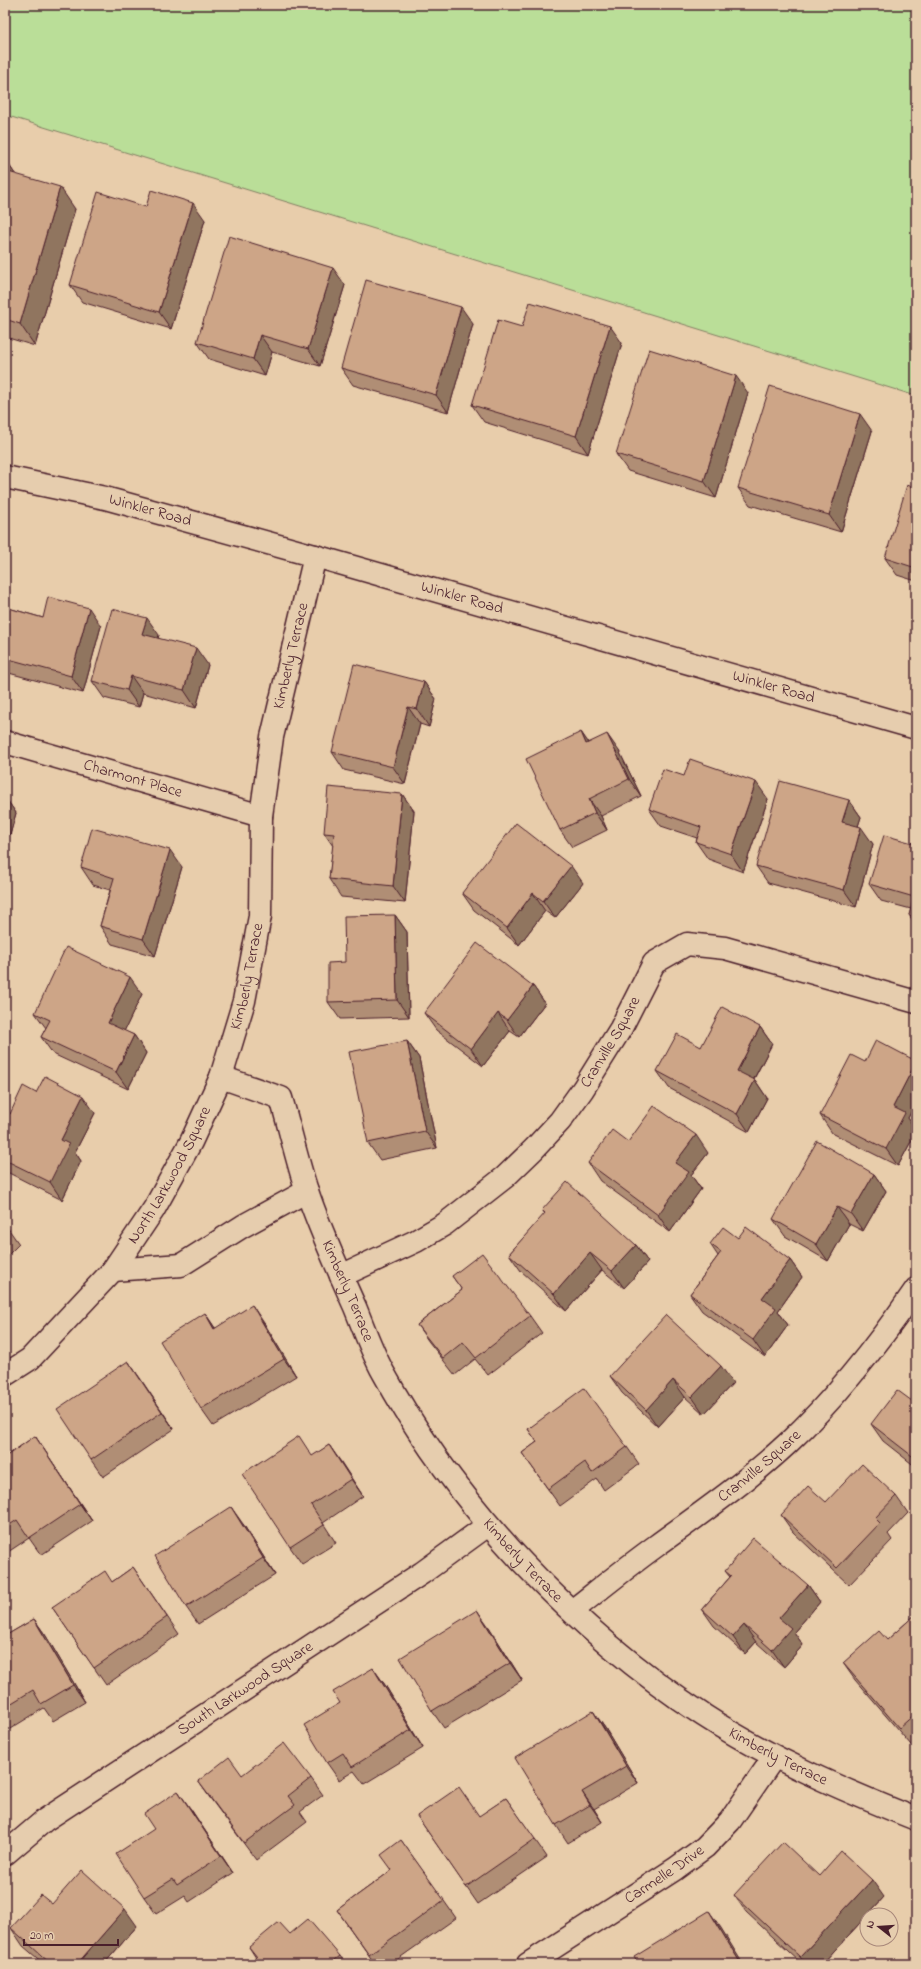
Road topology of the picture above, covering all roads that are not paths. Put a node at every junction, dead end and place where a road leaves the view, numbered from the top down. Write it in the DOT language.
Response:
graph roads {
  1 [pos="5,476"];
  2 [pos="315,556"];
  3 [pos="916,728"];
  4 [pos="5,742"];
  5 [pos="262,816"];
  6 [pos="916,1002"];
  7 [pos="221,1077"];
  8 [pos="307,1191"];
  9 [pos="113,1270"];
  10 [pos="341,1276"];
  11 [pos="916,1289"];
  12 [pos="5,1375"];
  13 [pos="488,1525"];
  14 [pos="572,1611"];
  15 [pos="774,1757"];
  16 [pos="916,1819"];
  17 [pos="5,1854"];
  18 [pos="528,1964"];
  1 -- 2 [label="street, Winkler Road"];
  2 -- 3 [label="street, Winkler Road"];
  2 -- 5 [label="street, Kimberly Terrace"];
  4 -- 5 [label="street, Charmont Place"];
  5 -- 7 [label="street, Kimberly Terrace"];
  6 -- 10 [label="street, Cranville Square"];
  7 -- 8 [label="street, Kimberly Terrace"];
  7 -- 9 [label="street, North Larkwood Square"];
  8 -- 9 [label="street, North Larkwood Square"];
  8 -- 10 [label="street, Kimberly Terrace"];
  9 -- 12 [label="street, North Larkwood Square"];
  10 -- 13 [label="street, Kimberly Terrace"];
  11 -- 14 [label="street, Cranville Square"];
  13 -- 14 [label="street, Kimberly Terrace"];
  13 -- 17 [label="street, South Larkwood Square"];
  14 -- 15 [label="street, Kimberly Terrace"];
  15 -- 16 [label="street, Kimberly Terrace"];
  15 -- 18 [label="street, Carmelle Drive"];
}
